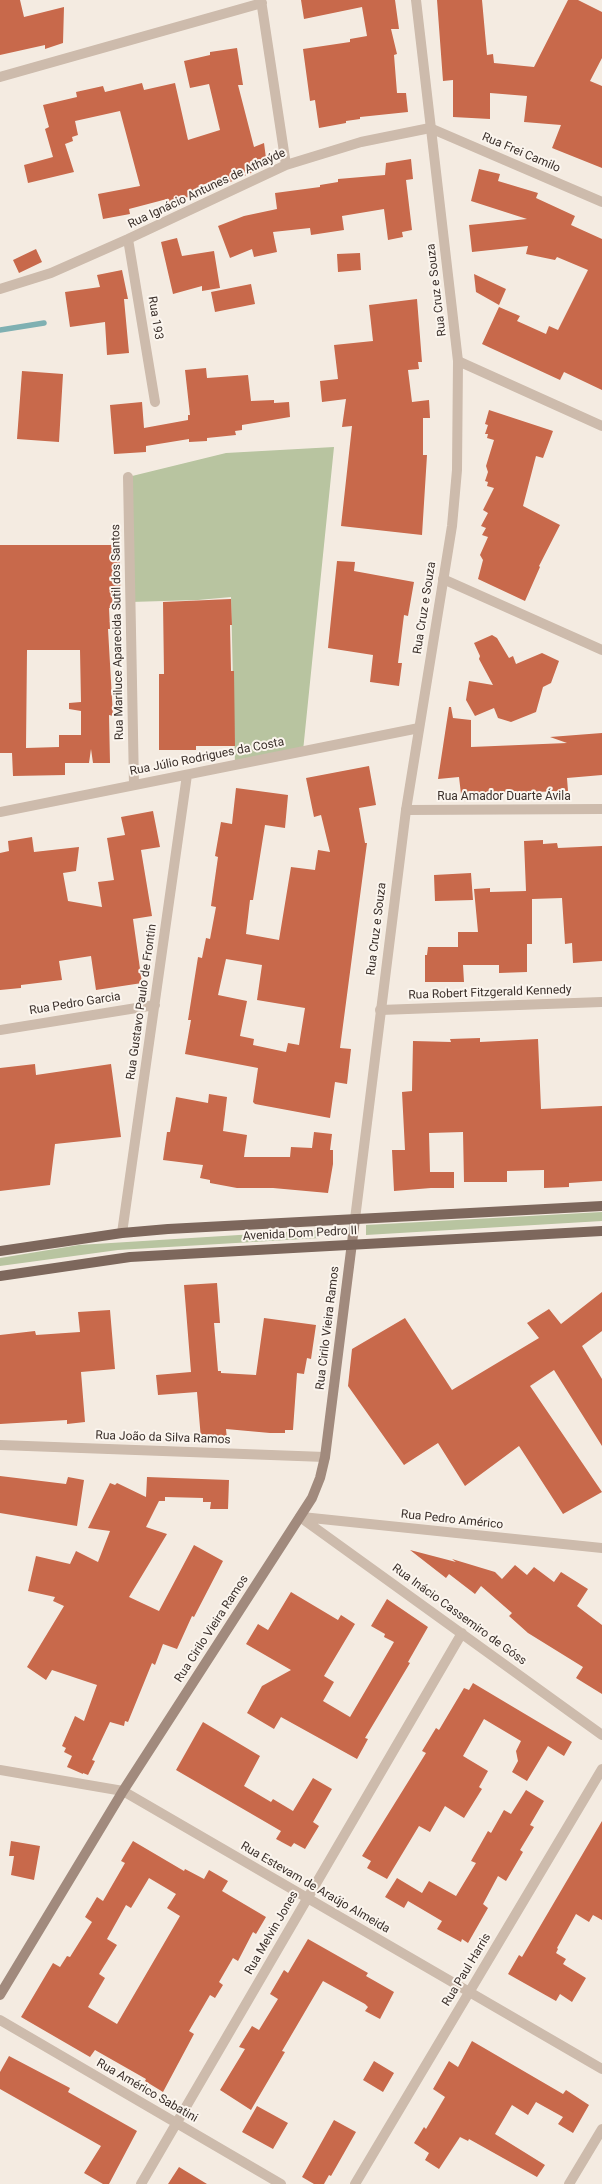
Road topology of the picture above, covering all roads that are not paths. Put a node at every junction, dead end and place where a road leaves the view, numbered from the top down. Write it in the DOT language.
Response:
graph roads {
  1 [pos="416,0"];
  2 [pos="262,2"];
  3 [pos="0,77"];
  4 [pos="430,128"];
  5 [pos="286,165"];
  6 [pos="602,202"];
  7 [pos="128,240"];
  8 [pos="0,289"];
  9 [pos="458,361"];
  10 [pos="155,402"];
  11 [pos="602,426"];
  12 [pos="128,477"];
  13 [pos="443,579"];
  14 [pos="602,650"];
  15 [pos="419,728"];
  16 [pos="187,775"];
  17 [pos="134,785"];
  18 [pos="602,809"];
  19 [pos="406,810"];
  20 [pos="0,812"];
  21 [pos="602,1002"];
  22 [pos="155,1004"];
  23 [pos="380,1010"];
  24 [pos="0,1030"];
  25 [pos="602,1206"];
  26 [pos="355,1219"];
  27 [pos="602,1231"];
  28 [pos="122,1233"];
  29 [pos="352,1243"];
  30 [pos="0,1251"];
  31 [pos="0,1276"];
  32 [pos="0,1445"];
  33 [pos="325,1457"];
  34 [pos="300,1517"];
  35 [pos="602,1548"];
  36 [pos="462,1633"];
  37 [pos="602,1734"];
  38 [pos="602,1769"];
  39 [pos="0,1770"];
  40 [pos="123,1791"];
  41 [pos="308,1898"];
  42 [pos="469,1992"];
  43 [pos="0,1996"];
  44 [pos="0,2020"];
  45 [pos="602,2069"];
  46 [pos="176,2123"];
  47 [pos="602,2129"];
  48 [pos="141,2184"];
  49 [pos="281,2184"];
  50 [pos="355,2184"];
  51 [pos="569,2184"];
  1 -- 4 [label="street, Rua Cruz e Souza"];
  2 -- 3 [label="street"];
  2 -- 5 [label="street"];
  4 -- 5 [label="street, Rua Ignácio Antunes de Athaýde"];
  4 -- 6 [label="street, Rua Frei Camilo"];
  4 -- 9 [label="street, Rua Cruz e Souza"];
  5 -- 7 [label="street, Rua Ignácio Antunes de Athaýde"];
  7 -- 8 [label="street, Rua Ignácio Antunes de Athaýde"];
  7 -- 10 [label="street, Rua 193"];
  9 -- 11 [label="street"];
  9 -- 13 [label="street, Rua Cruz e Souza"];
  12 -- 17 [label="street, Rua Mariluce Aparecida Sutil dos Santos"];
  13 -- 14 [label="street"];
  13 -- 15 [label="street, Rua Cruz e Souza"];
  15 -- 16 [label="street, Rua Júlio Rodrigues da Costa"];
  15 -- 19 [label="street, Rua Cruz e Souza"];
  16 -- 17 [label="street, Rua Júlio Rodrigues da Costa"];
  16 -- 22 [label="street, Rua Gustavo Paulo de Frontin"];
  17 -- 20 [label="street, Rua Júlio Rodrigues da Costa"];
  18 -- 19 [label="street, Rua Amador Duarte Ávila"];
  19 -- 23 [label="street, Rua Cruz e Souza"];
  21 -- 23 [label="street, Rua Robert Fitzgerald Kennedy"];
  22 -- 24 [label="street, Rua Pedro Garcia"];
  22 -- 28 [label="street, Rua Gustavo Paulo de Frontin"];
  23 -- 26 [label="street, Rua Cruz e Souza"];
  25 -- 26 [label="main road, Avenida Dom Pedro II"];
  26 -- 28 [label="main road, Avenida Dom Pedro II"];
  26 -- 29 [label="main road, Rua Cirilo Vieira Ramos"];
  27 -- 29 [label="main road, Avenida Dom Pedro II"];
  28 -- 30 [label="main road, Avenida Dom Pedro II"];
  29 -- 31 [label="main road, Avenida Dom Pedro II"];
  29 -- 33 [label="main road, Rua Cirilo Vieira Ramos"];
  32 -- 33 [label="street, Rua João da Silva Ramos"];
  33 -- 34 [label="main road, Rua Cirilo Vieira Ramos"];
  34 -- 35 [label="street, Rua Pedro Américo"];
  34 -- 36 [label="street, Rua Inácio Cassemiro de Góss"];
  34 -- 40 [label="main road, Rua Cirilo Vieira Ramos"];
  36 -- 37 [label="street, Rua Inácio Cassemiro de Góss"];
  36 -- 41 [label="street, Rua Melvin Jones"];
  38 -- 42 [label="street, Rua Paul Harris"];
  39 -- 40 [label="street, Rua Estevam de Araújo Almeida"];
  40 -- 41 [label="street, Rua Estevam de Araújo Almeida"];
  40 -- 43 [label="main road, Rua Cirilo Vieira Ramos"];
  41 -- 42 [label="street, Rua Estevam de Araújo Almeida"];
  41 -- 46 [label="street, Rua Melvin Jones"];
  42 -- 45 [label="street, Rua Estevam de Araújo Almeida"];
  42 -- 50 [label="street, Rua Paul Harris"];
  44 -- 46 [label="street, Rua Américo Sabatini"];
  46 -- 48 [label="street, Rua Melvin Jones"];
  46 -- 49 [label="street, Rua Américo Sabatini"];
  47 -- 51 [label="street"];
}
